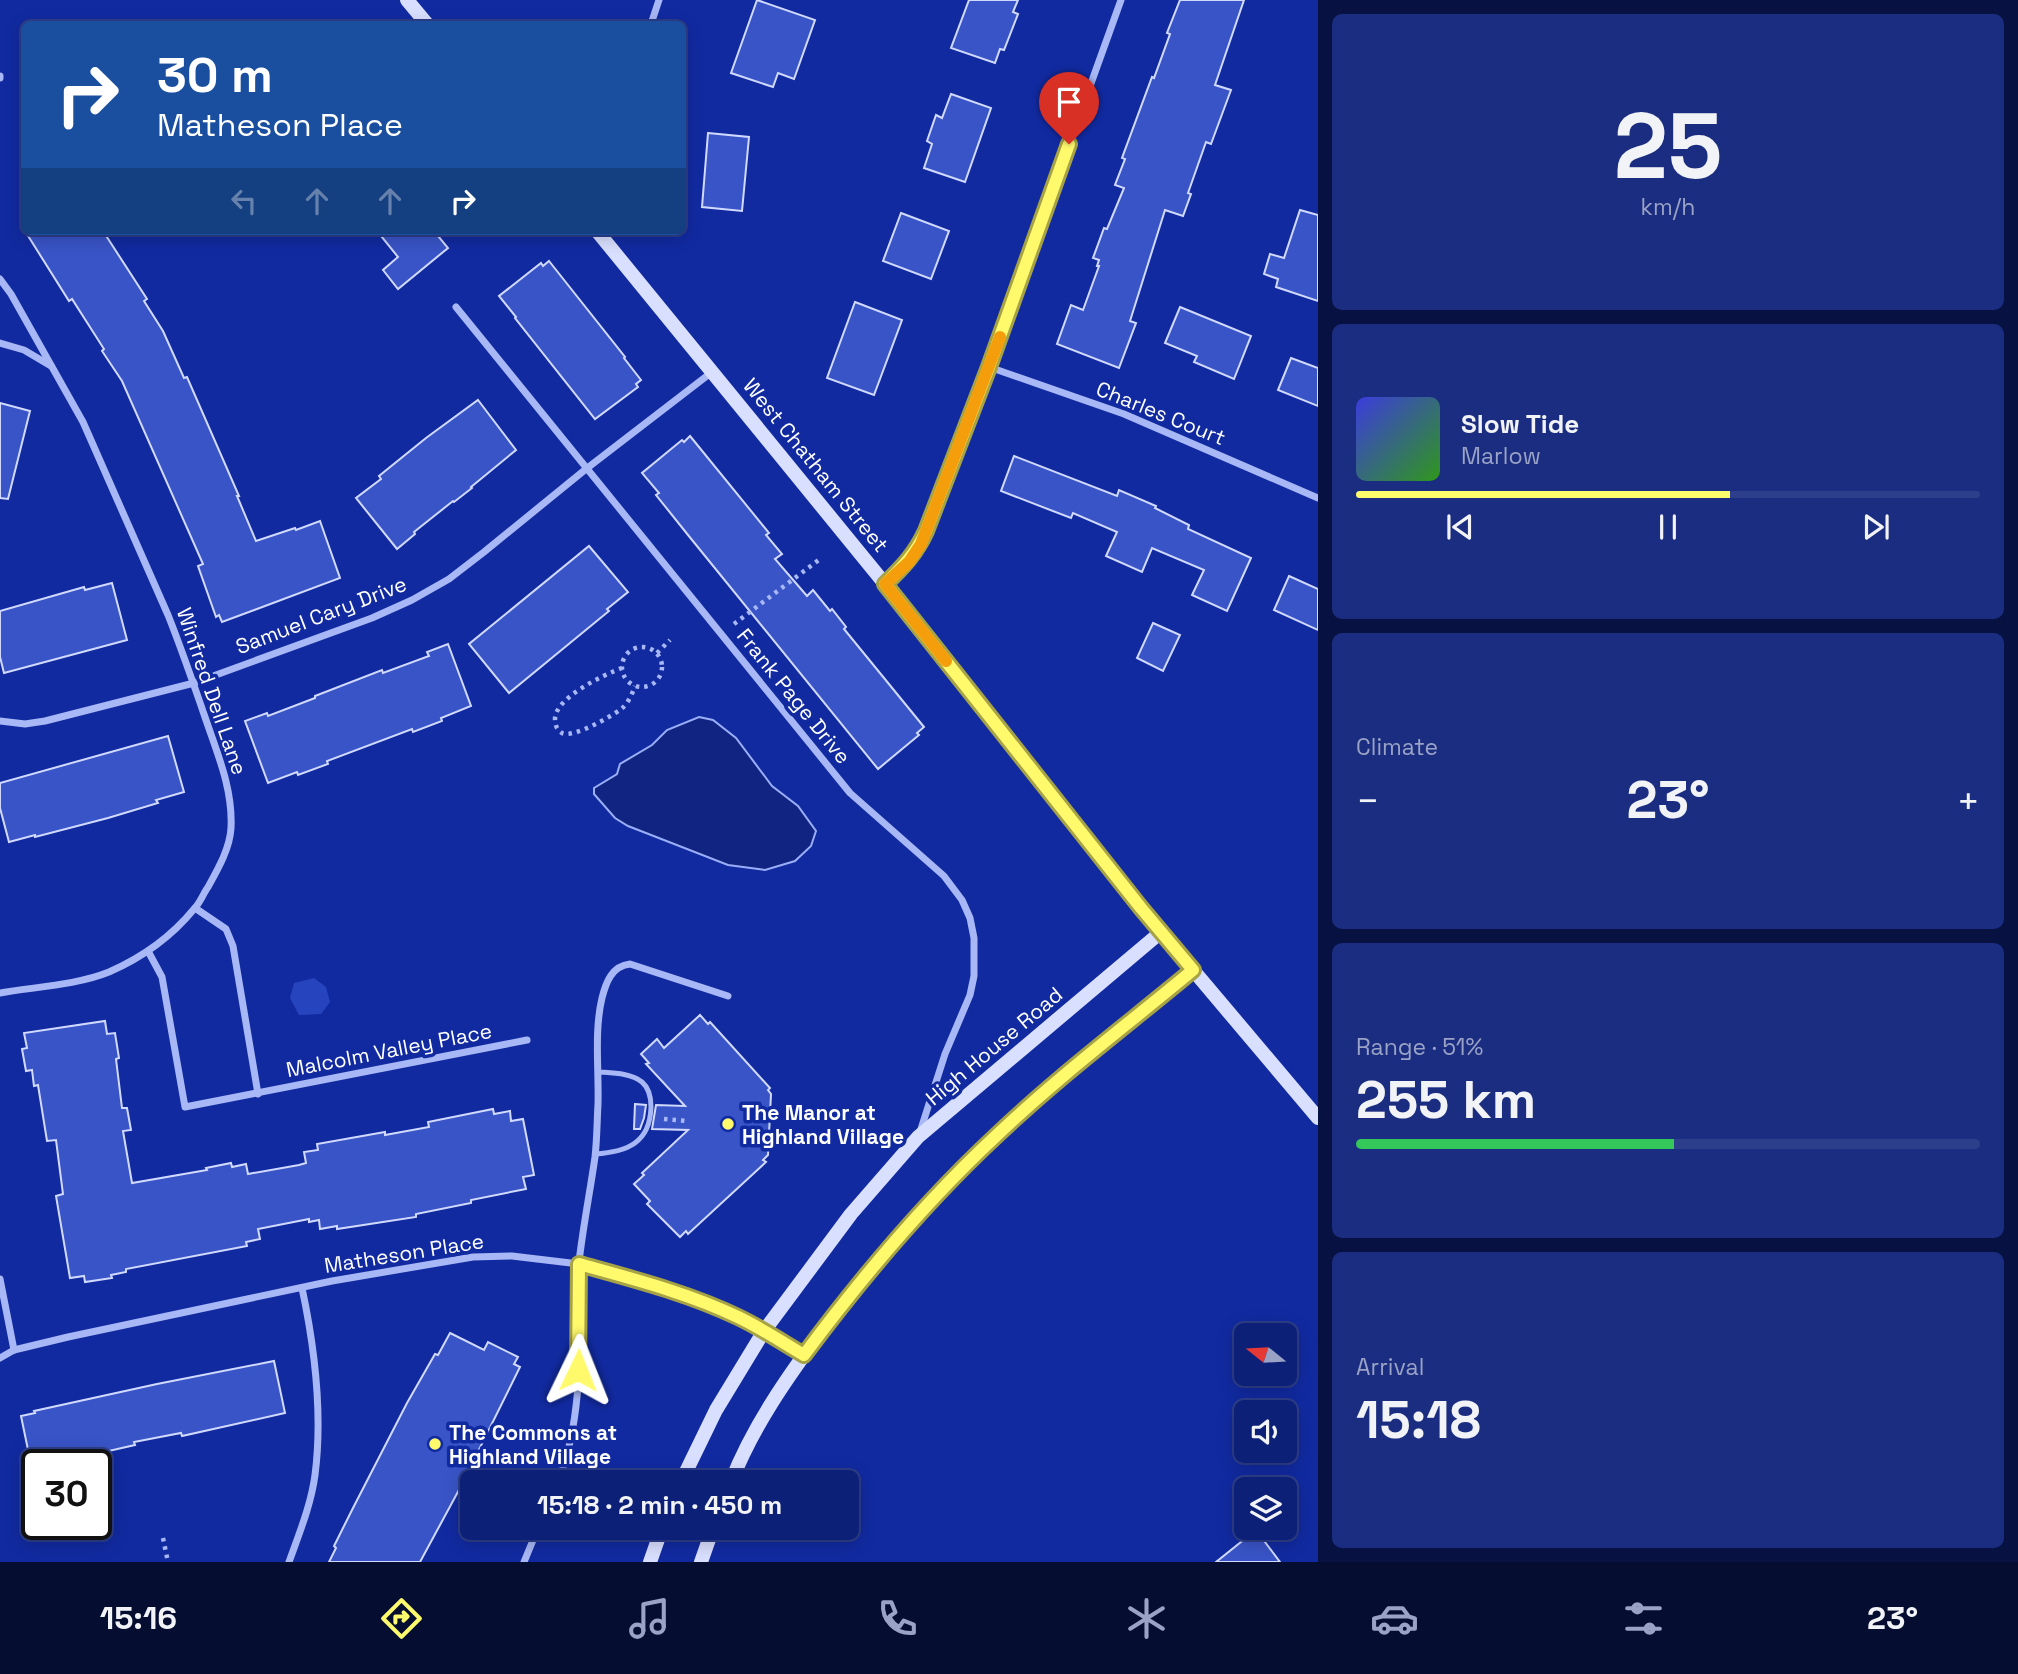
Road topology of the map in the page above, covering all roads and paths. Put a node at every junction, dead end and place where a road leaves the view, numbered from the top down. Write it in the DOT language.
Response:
graph roads {
  1 [pos="407,0"];
  2 [pos="660,0"];
  3 [pos="1121,0"];
  4 [pos="424,21"];
  5 [pos="652,21"];
  6 [pos="600,235"];
  7 [pos="0,279"];
  8 [pos="456,307"];
  9 [pos="0,343"];
  10 [pos="52,366"];
  11 [pos="989,367"];
  12 [pos="712,372"];
  13 [pos="586,469"];
  14 [pos="1318,498"];
  15 [pos="820,559"];
  16 [pos="885,584"];
  17 [pos="722,634"];
  18 [pos="670,640"];
  19 [pos="657,653"];
  20 [pos="622,667"];
  21 [pos="194,683"];
  22 [pos="635,686"];
  23 [pos="0,721"];
  24 [pos="195,908"];
  25 [pos="1161,932"];
  26 [pos="148,951"];
  27 [pos="1193,970"];
  28 [pos="0,993"];
  29 [pos="728,996"];
  30 [pos="527,1040"];
  31 [pos="599,1072"];
  32 [pos="258,1094"];
  33 [pos="1318,1118"];
  34 [pos="656,1119"];
  35 [pos="687,1121"];
  36 [pos="918,1137"];
  37 [pos="595,1154"];
  38 [pos="579,1264"];
  39 [pos="0,1279"];
  40 [pos="302,1288"];
  41 [pos="764,1331"];
  42 [pos="14,1350"];
  43 [pos="804,1355"];
  44 [pos="0,1358"];
  45 [pos="562,1470"];
  46 [pos="687,1470"];
  47 [pos="735,1470"];
  48 [pos="163,1538"];
  49 [pos="533,1540"];
  50 [pos="658,1540"];
  51 [pos="709,1540"];
  52 [pos="168,1562"];
  53 [pos="289,1562"];
  54 [pos="524,1562"];
  55 [pos="650,1562"];
  56 [pos="701,1562"];
  1 -- 4 [label="main road"];
  2 -- 5 [label="street"];
  3 -- 11 [label="street"];
  6 -- 12 [label="main road, West Chatham Street"];
  7 -- 10 [label="street, Winfred Dell Lane"];
  8 -- 13 [label="street, Frank Page Drive"];
  9 -- 10 [label="street"];
  10 -- 21 [label="street, Winfred Dell Lane"];
  11 -- 14 [label="street, Charles Court"];
  11 -- 16 [label="street"];
  12 -- 13 [label="street, Samuel Cary Drive"];
  12 -- 16 [label="main road, West Chatham Street"];
  13 -- 17 [label="street, Frank Page Drive"];
  13 -- 21 [label="street, Samuel Cary Drive"];
  15 -- 17 [label="path"];
  16 -- 25 [label="main road, West Chatham Street"];
  17 -- 36 [label="street, Frank Page Drive"];
  18 -- 19 [label="path"];
  19 -- 20 [label="path"];
  19 -- 22 [label="path"];
  20 -- 22 [label="path"];
  20 -- 22 [label="path"];
  21 -- 23 [label="street, Samuel Cary Drive"];
  21 -- 24 [label="street, Winfred Dell Lane"];
  24 -- 26 [label="street, Winfred Dell Lane"];
  24 -- 32 [label="street"];
  25 -- 27 [label="main road, West Chatham Street"];
  25 -- 36 [label="main road, High House Road"];
  26 -- 28 [label="street, Winfred Dell Lane"];
  26 -- 32 [label="street, Malcolm Valley Place"];
  27 -- 33 [label="main road, West Chatham Street"];
  27 -- 43 [label="main road"];
  29 -- 31 [label="street"];
  30 -- 32 [label="street, Malcolm Valley Place"];
  31 -- 37 [label="street"];
  31 -- 37 [label="lane"];
  34 -- 35 [label="path"];
  36 -- 41 [label="main road, High House Road"];
  37 -- 38 [label="street"];
  38 -- 40 [label="street, Matheson Place"];
  38 -- 41 [label="street, Matheson Place"];
  38 -- 45 [label="street"];
  39 -- 42 [label="street"];
  40 -- 42 [label="street, Matheson Place"];
  40 -- 53 [label="street"];
  41 -- 43 [label="street, Matheson Place"];
  41 -- 46 [label="main road, High House Road"];
  42 -- 44 [label="street, Matheson Place"];
  43 -- 47 [label="main road"];
  48 -- 52 [label="path"];
  49 -- 54 [label="street"];
  50 -- 55 [label="main road"];
  51 -- 56 [label="main road"];
}
